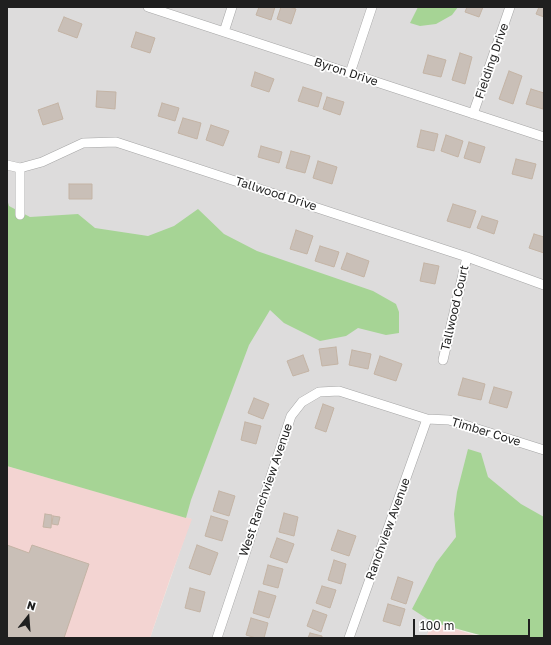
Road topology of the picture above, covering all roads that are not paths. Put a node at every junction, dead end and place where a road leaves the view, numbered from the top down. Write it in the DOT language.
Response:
graph roads {
  1 [pos="148,7"];
  2 [pos="232,7"];
  3 [pos="372,7"];
  4 [pos="510,7"];
  5 [pos="224,32"];
  6 [pos="350,73"];
  7 [pos="473,114"];
  8 [pos="544,137"];
  9 [pos="7,165"];
  10 [pos="20,168"];
  11 [pos="20,215"];
  12 [pos="467,257"];
  13 [pos="544,285"];
  14 [pos="443,360"];
  15 [pos="427,419"];
  16 [pos="544,450"];
  17 [pos="217,638"];
  18 [pos="349,638"];
  1 -- 5 [label="street, Byron Drive"];
  2 -- 5 [label="street"];
  3 -- 6 [label="street"];
  4 -- 7 [label="street, Fielding Drive"];
  5 -- 6 [label="street, Byron Drive"];
  6 -- 7 [label="street, Byron Drive"];
  7 -- 8 [label="street, Byron Drive"];
  9 -- 10 [label="street, Tallwood Drive"];
  10 -- 11 [label="street"];
  10 -- 12 [label="street, Tallwood Drive"];
  12 -- 13 [label="street, Tallwood Drive"];
  12 -- 14 [label="street, Tallwood Court"];
  15 -- 16 [label="street, Timber Cove"];
  15 -- 17 [label="street, West Ranchview Avenue"];
  15 -- 18 [label="street, Ranchview Avenue"];
}
